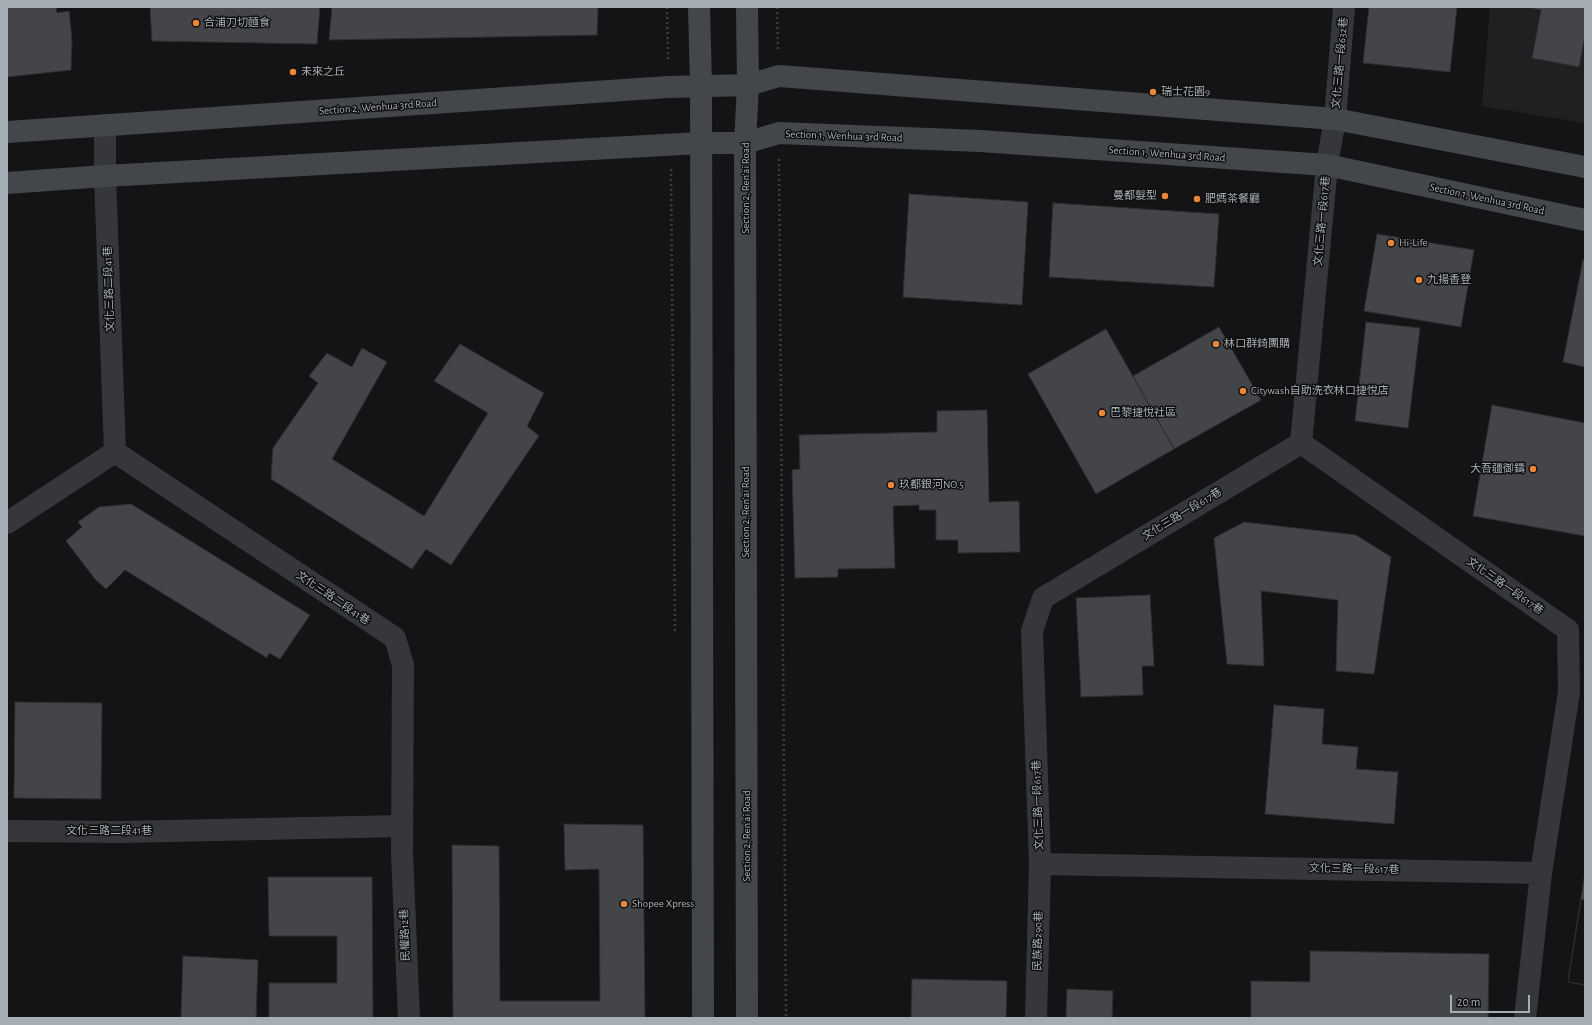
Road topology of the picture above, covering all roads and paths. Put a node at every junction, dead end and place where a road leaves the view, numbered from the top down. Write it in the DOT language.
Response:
graph roads {
  1 [pos="667,7"];
  2 [pos="699,7"];
  3 [pos="747,7"];
  4 [pos="777,7"];
  5 [pos="1344,7"];
  6 [pos="779,76"];
  7 [pos="701,85"];
  8 [pos="748,85"];
  9 [pos="668,87"];
  10 [pos="1335,119"];
  11 [pos="105,125"];
  12 [pos="7,132"];
  13 [pos="778,133"];
  14 [pos="700,143"];
  15 [pos="746,143"];
  16 [pos="671,144"];
  17 [pos="1327,165"];
  18 [pos="1585,167"];
  19 [pos="105,176"];
  20 [pos="7,183"];
  21 [pos="1585,220"];
  22 [pos="1301,443"];
  23 [pos="115,452"];
  24 [pos="7,523"];
  25 [pos="1576,631"];
  26 [pos="675,637"];
  27 [pos="402,826"];
  28 [pos="7,831"];
  29 [pos="402,853"];
  30 [pos="1040,864"];
  31 [pos="1541,872"];
  32 [pos="409,1018"];
  33 [pos="703,1018"];
  34 [pos="747,1018"];
  35 [pos="786,1018"];
  36 [pos="1036,1018"];
  37 [pos="1525,1018"];
  1 -- 9 [label="path"];
  2 -- 7 [label="street"];
  3 -- 8 [label="street, Section 2, Ren'ai Road"];
  4 -- 6 [label="path"];
  5 -- 10 [label="street, 文化三路一段632巷"];
  6 -- 8 [label="street"];
  6 -- 10 [label="street"];
  7 -- 8 [label="street, Section 2, Wenhua 3rd Road"];
  7 -- 9 [label="street, Section 2, Wenhua 3rd Road"];
  7 -- 14 [label="street"];
  8 -- 15 [label="street, Section 2, Ren'ai Road"];
  9 -- 11 [label="street, Section 2, Wenhua 3rd Road"];
  10 -- 17 [label="street, 文化三路一段617巷"];
  10 -- 18 [label="street"];
  11 -- 12 [label="street, Section 2, Wenhua 3rd Road"];
  11 -- 19 [label="street, 文化三路二段41巷"];
  13 -- 15 [label="street, Section 1, Wenhua 3rd Road"];
  13 -- 17 [label="street, Section 1, Wenhua 3rd Road"];
  13 -- 35 [label="path"];
  14 -- 15 [label="street"];
  14 -- 16 [label="street"];
  14 -- 33 [label="street"];
  15 -- 34 [label="street, Section 2, Ren'ai Road"];
  16 -- 19 [label="street"];
  16 -- 26 [label="path"];
  17 -- 21 [label="street, Section 1, Wenhua 3rd Road"];
  17 -- 22 [label="street, 文化三路一段617巷"];
  19 -- 20 [label="street"];
  19 -- 23 [label="street, 文化三路二段41巷"];
  22 -- 25 [label="street, 文化三路一段617巷"];
  22 -- 30 [label="street, 文化三路一段617巷"];
  23 -- 24 [label="street"];
  23 -- 27 [label="street, 文化三路二段41巷"];
  25 -- 31 [label="street, 文化三路一段617巷"];
  27 -- 28 [label="street, 文化三路二段41巷"];
  27 -- 29 [label="street, 文化三路二段41巷"];
  29 -- 32 [label="street, 民權路12巷"];
  30 -- 31 [label="street, 文化三路一段617巷"];
  30 -- 36 [label="street, 民族路290巷"];
  31 -- 37 [label="street, 文化三路一段617巷"];
}
